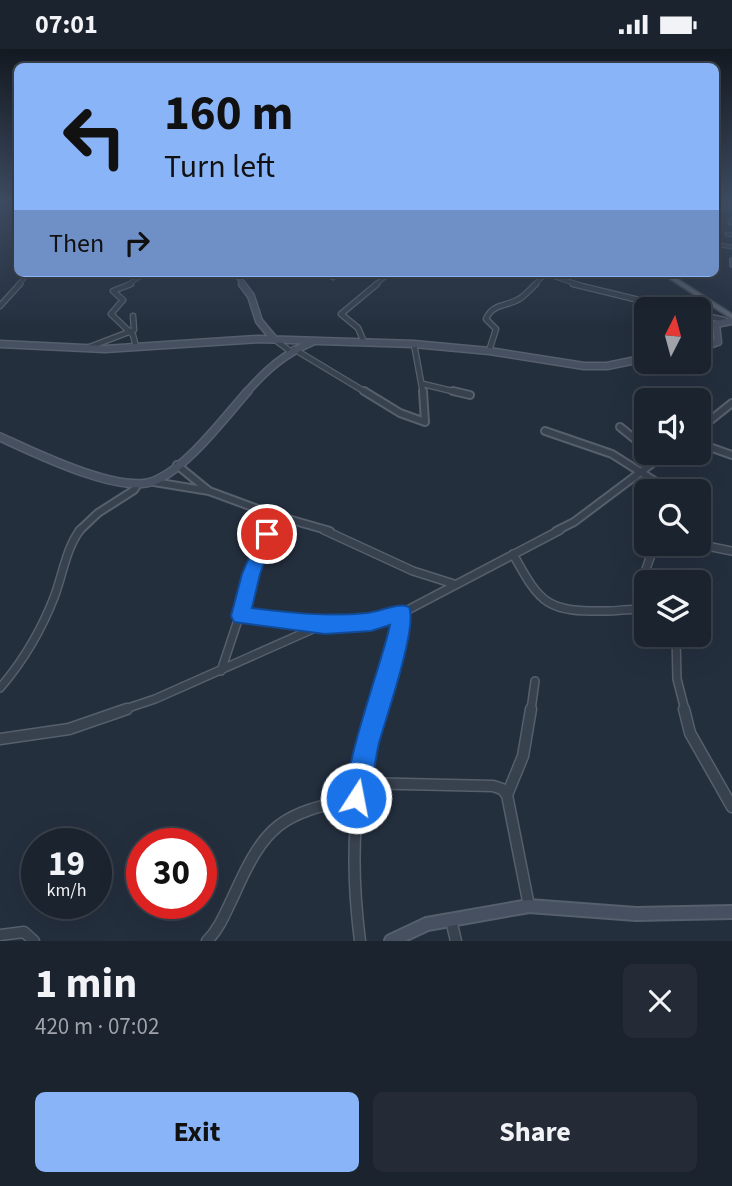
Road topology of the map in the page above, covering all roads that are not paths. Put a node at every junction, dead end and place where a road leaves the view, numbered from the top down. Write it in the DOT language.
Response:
graph roads {
  1 [pos="732,260"];
  2 [pos="732,265"];
  3 [pos="25,277"];
  4 [pos="141,277"];
  5 [pos="238,277"];
  6 [pos="385,277"];
  7 [pos="541,277"];
  8 [pos="555,277"];
  9 [pos="670,277"];
  10 [pos="634,298"];
  11 [pos="0,306"];
  12 [pos="133,316"];
  13 [pos="711,317"];
  14 [pos="732,319"];
  15 [pos="724,320"];
  16 [pos="130,333"];
  17 [pos="274,339"];
  18 [pos="315,340"];
  19 [pos="364,342"];
  20 [pos="414,344"];
  21 [pos="711,344"];
  22 [pos="1,345"];
  23 [pos="136,347"];
  24 [pos="86,349"];
  25 [pos="292,350"];
  26 [pos="489,351"];
  27 [pos="634,360"];
  28 [pos="423,384"];
  29 [pos="470,395"];
  30 [pos="732,404"];
  31 [pos="711,420"];
  32 [pos="620,427"];
  33 [pos="545,431"];
  34 [pos="0,437"];
  35 [pos="634,438"];
  36 [pos="711,448"];
  37 [pos="732,455"];
  38 [pos="177,465"];
  39 [pos="648,465"];
  40 [pos="642,471"];
  41 [pos="653,479"];
  42 [pos="154,482"];
  43 [pos="138,484"];
  44 [pos="209,491"];
  45 [pos="274,515"];
  46 [pos="711,547"];
  47 [pos="732,551"];
  48 [pos="513,554"];
  49 [pos="454,584"];
  50 [pos="634,608"];
  51 [pos="402,613"];
  52 [pos="240,616"];
  53 [pos="325,625"];
  54 [pos="676,647"];
  55 [pos="221,671"];
  56 [pos="536,681"];
  57 [pos="0,688"];
  58 [pos="0,739"];
  59 [pos="359,783"];
  60 [pos="507,796"];
  61 [pos="356,798"];
  62 [pos="732,807"];
  63 [pos="529,906"];
  64 [pos="732,912"];
  65 [pos="451,918"];
  66 [pos="0,935"];
  67 [pos="34,941"];
  68 [pos="207,941"];
  69 [pos="360,941"];
  70 [pos="391,941"];
  71 [pos="456,941"];
  1 -- 2 [label="main road"];
  3 -- 11 [label="street"];
  4 -- 16 [label="street"];
  5 -- 17 [label="main road"];
  6 -- 19 [label="street"];
  7 -- 26 [label="street"];
  8 -- 10 [label="street"];
  9 -- 14 [label="main road"];
  12 -- 16 [label="street"];
  13 -- 15 [label="street"];
  14 -- 15 [label="main road"];
  15 -- 21 [label="main road"];
  16 -- 23 [label="street"];
  16 -- 24 [label="street"];
  17 -- 18 [label="main road"];
  17 -- 23 [label="main road"];
  17 -- 25 [label="street"];
  18 -- 19 [label="main road"];
  18 -- 25 [label="main road"];
  19 -- 20 [label="main road"];
  20 -- 26 [label="main road"];
  20 -- 28 [label="street"];
  22 -- 24 [label="main road"];
  23 -- 24 [label="main road"];
  25 -- 28 [label="street"];
  25 -- 38 [label="main road"];
  26 -- 27 [label="main road"];
  28 -- 29 [label="street"];
  30 -- 31 [label="street"];
  32 -- 35 [label="street"];
  33 -- 40 [label="street"];
  34 -- 43 [label="main road"];
  36 -- 37 [label="street"];
  38 -- 42 [label="main road"];
  38 -- 44 [label="street"];
  39 -- 40 [label="street"];
  40 -- 41 [label="street"];
  40 -- 48 [label="street"];
  42 -- 43 [label="main road"];
  42 -- 44 [label="street"];
  43 -- 57 [label="street"];
  44 -- 45 [label="street"];
  45 -- 49 [label="street"];
  45 -- 52 [label="street"];
  46 -- 47 [label="street"];
  48 -- 49 [label="street"];
  48 -- 50 [label="street"];
  49 -- 51 [label="street"];
  51 -- 53 [label="street"];
  51 -- 59 [label="street"];
  52 -- 53 [label="street"];
  52 -- 55 [label="street"];
  53 -- 55 [label="street"];
  54 -- 62 [label="street"];
  55 -- 58 [label="street"];
  56 -- 60 [label="street"];
  59 -- 60 [label="street"];
  59 -- 61 [label="street"];
  60 -- 63 [label="street"];
  61 -- 68 [label="street"];
  61 -- 69 [label="street"];
  63 -- 64 [label="main road"];
  63 -- 65 [label="main road"];
  65 -- 70 [label="main road"];
  65 -- 71 [label="street"];
  66 -- 67 [label="street"];
}
